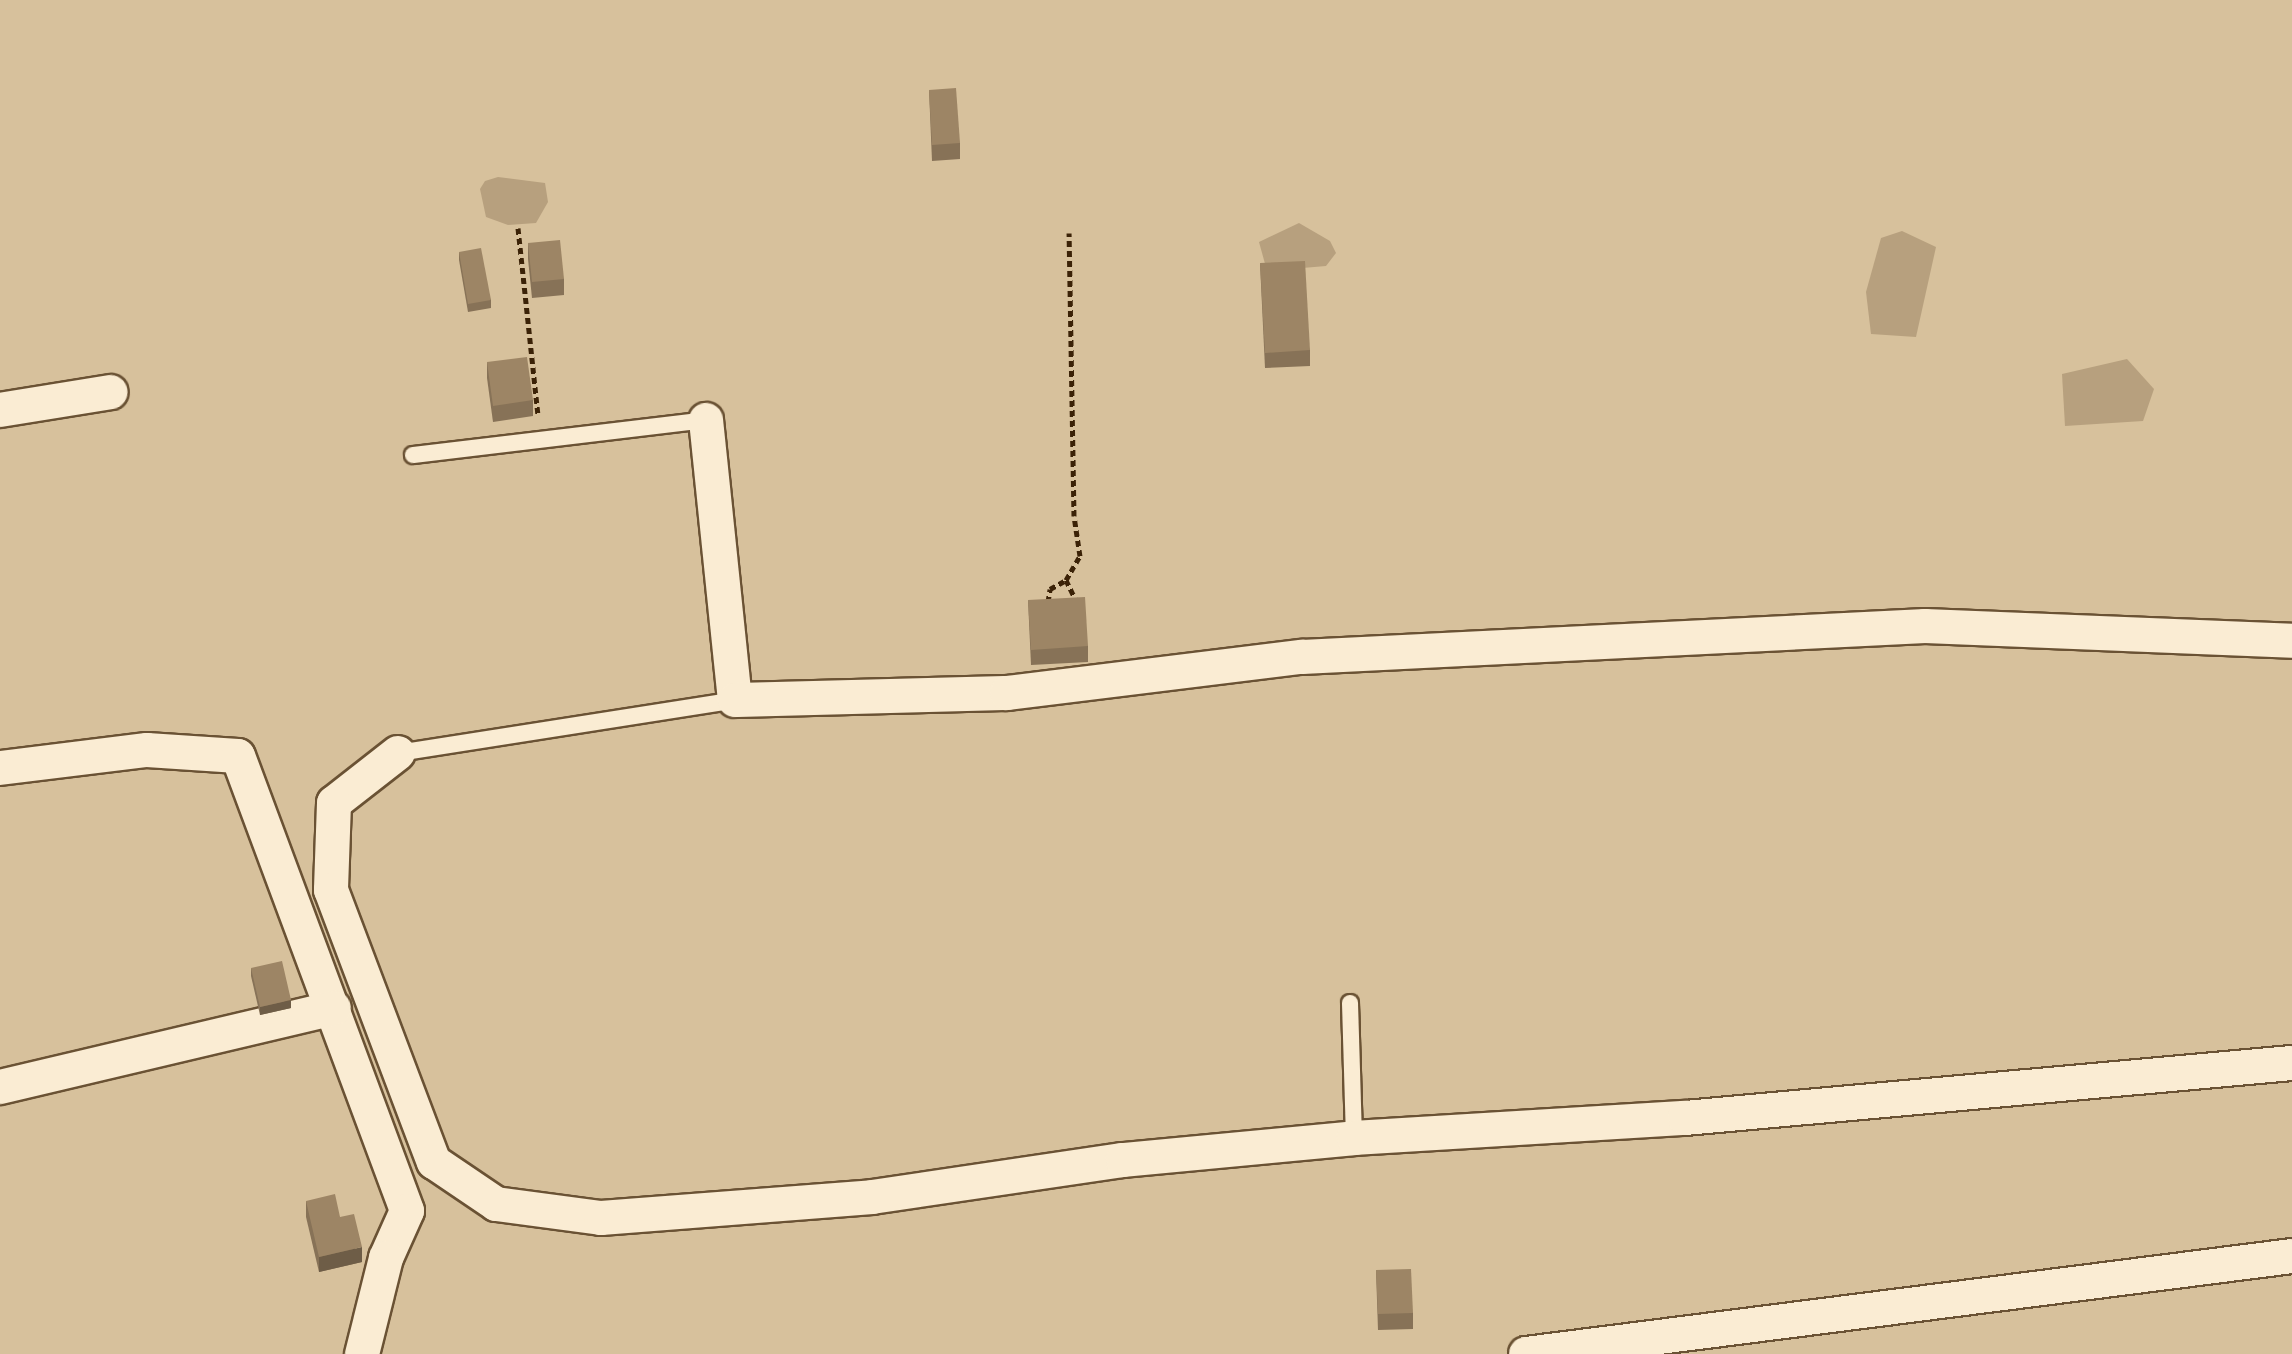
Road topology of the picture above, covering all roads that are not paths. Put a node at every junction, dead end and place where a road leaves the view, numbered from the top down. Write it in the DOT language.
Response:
graph roads {
  1 [pos="111,392"];
  2 [pos="0,410"];
  3 [pos="706,420"];
  4 [pos="413,455"];
  5 [pos="2292,641"];
  6 [pos="735,700"];
  7 [pos="398,753"];
  8 [pos="0,768"];
  9 [pos="1350,1003"];
  10 [pos="334,1008"];
  11 [pos="2292,1063"];
  12 [pos="0,1087"];
  13 [pos="1354,1138"];
  14 [pos="2292,1256"];
  15 [pos="362,1354"];
  16 [pos="1526,1354"];
  1 -- 2 [label="street"];
  3 -- 4 [label="lane"];
  3 -- 6 [label="street"];
  5 -- 6 [label="street"];
  6 -- 7 [label="lane"];
  7 -- 13 [label="street"];
  8 -- 10 [label="street"];
  9 -- 13 [label="lane"];
  10 -- 12 [label="street"];
  10 -- 15 [label="street"];
  11 -- 13 [label="street"];
  14 -- 16 [label="street"];
}
